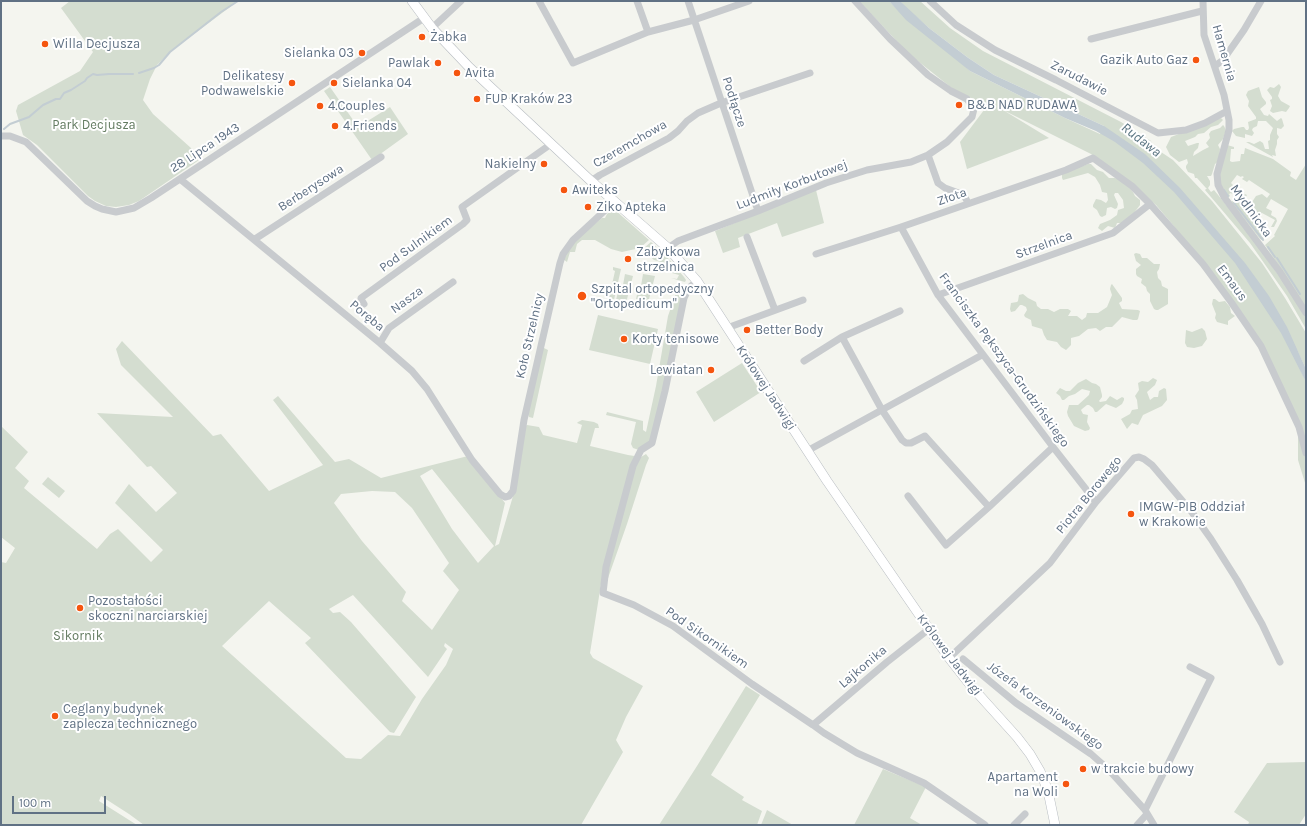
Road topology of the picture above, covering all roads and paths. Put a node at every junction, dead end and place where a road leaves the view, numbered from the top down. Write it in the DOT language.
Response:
graph roads {
  1 [pos="412,1"];
  2 [pos="461,1"];
  3 [pos="539,1"];
  4 [pos="637,1"];
  5 [pos="688,1"];
  6 [pos="749,1"];
  7 [pos="855,1"];
  8 [pos="930,1"];
  9 [pos="1203,1"];
  10 [pos="1261,1"];
  11 [pos="1202,11"];
  12 [pos="424,18"];
  13 [pos="694,20"];
  14 [pos="432,28"];
  15 [pos="648,32"];
  16 [pos="1091,39"];
  17 [pos="1215,66"];
  18 [pos="810,73"];
  19 [pos="721,103"];
  20 [pos="1227,111"];
  21 [pos="1,136"];
  22 [pos="551,144"];
  23 [pos="928,156"];
  24 [pos="380,157"];
  25 [pos="1093,158"];
  26 [pos="180,179"];
  27 [pos="591,181"];
  28 [pos="614,202"];
  29 [pos="968,203"];
  30 [pos="1150,204"];
  31 [pos="758,211"];
  32 [pos="901,227"];
  33 [pos="747,236"];
  34 [pos="254,239"];
  35 [pos="668,248"];
  36 [pos="816,254"];
  37 [pos="697,281"];
  38 [pos="453,282"];
  39 [pos="938,295"];
  40 [pos="803,300"];
  41 [pos="364,304"];
  42 [pos="775,310"];
  43 [pos="900,312"];
  44 [pos="1306,314"];
  45 [pos="727,328"];
  46 [pos="842,337"];
  47 [pos="380,343"];
  48 [pos="982,355"];
  49 [pos="804,361"];
  50 [pos="882,410"];
  51 [pos="1053,447"];
  52 [pos="807,450"];
  53 [pos="1306,453"];
  54 [pos="509,496"];
  55 [pos="908,496"];
  56 [pos="1096,502"];
  57 [pos="989,507"];
  58 [pos="929,629"];
  59 [pos="949,658"];
  60 [pos="963,658"];
  61 [pos="1280,662"];
  62 [pos="1190,667"];
  63 [pos="813,725"];
  64 [pos="1146,812"];
  65 [pos="1025,814"];
  66 [pos="985,825"];
  67 [pos="1014,825"];
  68 [pos="1055,825"];
  69 [pos="1137,825"];
  70 [pos="1154,825"];
  1 -- 12 [label="street, Królowej Jadwigi"];
  2 -- 14 [label="street"];
  3 -- 15 [label="street"];
  4 -- 15 [label="street"];
  5 -- 13 [label="street, Podłącze"];
  6 -- 13 [label="street"];
  7 -- 23 [label="street, Ludmiły Korbutowej"];
  8 -- 20 [label="street, Zarudawie"];
  9 -- 11 [label="street, Hamernia"];
  10 -- 17 [label="street"];
  11 -- 16 [label="street"];
  11 -- 17 [label="street, Hamernia"];
  12 -- 14 [label="street, Królowej Jadwigi"];
  12 -- 26 [label="street, 28 Lipca 1943"];
  13 -- 15 [label="street"];
  13 -- 19 [label="street, Podłącze"];
  14 -- 22 [label="street, Królowej Jadwigi"];
  17 -- 20 [label="street, Hamernia"];
  18 -- 19 [label="street, Czeremchowa"];
  19 -- 27 [label="street, Czeremchowa"];
  19 -- 31 [label="street, Podłącze"];
  20 -- 44 [label="street, Mydlnicka"];
  21 -- 26 [label="street, 28 Lipca 1943"];
  22 -- 27 [label="street, Królowej Jadwigi"];
  22 -- 41 [label="street, Pod Sulnikiem"];
  23 -- 29 [label="street"];
  23 -- 31 [label="street, Ludmiły Korbutowej"];
  24 -- 34 [label="street, Berberysowa"];
  25 -- 29 [label="street, Złota"];
  25 -- 30 [label="street, Emaus"];
  26 -- 34 [label="street, Poręba"];
  27 -- 28 [label="street, Królowej Jadwigi"];
  28 -- 35 [label="street, Królowej Jadwigi"];
  28 -- 54 [label="street, Koło Strzelnicy"];
  29 -- 32 [label="street, Złota"];
  30 -- 39 [label="street, Strzelnica"];
  30 -- 53 [label="street, Emaus"];
  31 -- 35 [label="street, Ludmiły Korbutowej"];
  32 -- 36 [label="street, Złota"];
  32 -- 39 [label="street, Franciszka Pększyca-Grudzińskiego"];
  33 -- 42 [label="street"];
  34 -- 47 [label="street, Poręba"];
  35 -- 37 [label="street, Królowej Jadwigi"];
  37 -- 45 [label="street, Królowej Jadwigi"];
  37 -- 63 [label="street, Pod Sikornikiem"];
  38 -- 47 [label="street, Nasza"];
  39 -- 48 [label="street, Franciszka Pększyca-Grudzińskiego"];
  40 -- 42 [label="street"];
  42 -- 45 [label="street"];
  43 -- 46 [label="street"];
  45 -- 52 [label="street, Królowej Jadwigi"];
  46 -- 49 [label="street"];
  46 -- 50 [label="street"];
  47 -- 54 [label="street, Poręba"];
  48 -- 50 [label="street"];
  48 -- 51 [label="street, Franciszka Pększyca-Grudzińskiego"];
  50 -- 52 [label="street"];
  50 -- 57 [label="street"];
  51 -- 56 [label="street, Franciszka Pększyca-Grudzińskiego"];
  51 -- 57 [label="street"];
  52 -- 58 [label="street, Królowej Jadwigi"];
  55 -- 57 [label="street"];
  56 -- 59 [label="street, Piotra Borowego"];
  56 -- 61 [label="street, Piotra Borowego"];
  58 -- 59 [label="street, Królowej Jadwigi"];
  58 -- 63 [label="street, Lajkonika"];
  59 -- 68 [label="street, Królowej Jadwigi"];
  60 -- 64 [label="street, Józefa Korzeniowskiego"];
  62 -- 64 [label="street"];
  63 -- 66 [label="street, Pod Sikornikiem"];
  64 -- 69 [label="street"];
  64 -- 70 [label="street, Józefa Korzeniowskiego"];
  65 -- 67 [label="street"];
}
